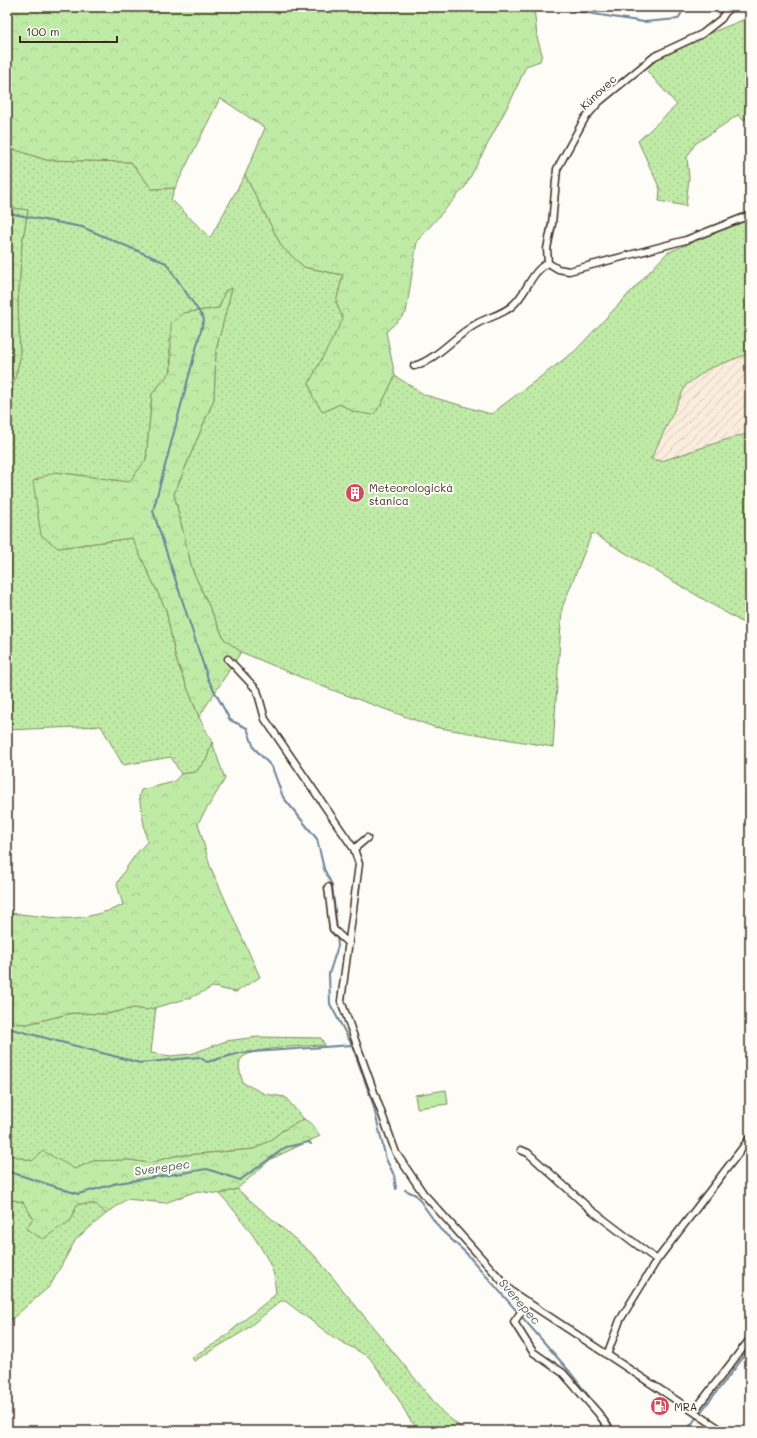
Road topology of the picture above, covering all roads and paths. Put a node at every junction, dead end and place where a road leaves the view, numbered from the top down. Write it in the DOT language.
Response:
graph roads {
  1 [pos="729,7"];
  2 [pos="750,215"];
  3 [pos="548,263"];
  4 [pos="414,366"];
  5 [pos="228,659"];
  6 [pos="367,838"];
  7 [pos="354,849"];
  8 [pos="328,888"];
  9 [pos="349,944"];
  10 [pos="750,1138"];
  11 [pos="521,1150"];
  12 [pos="657,1260"];
  13 [pos="528,1302"];
  14 [pos="750,1339"];
  15 [pos="607,1354"];
  16 [pos="695,1412"];
  17 [pos="611,1431"];
  18 [pos="724,1431"];
  1 -- 3 [label="street, Kúnovec"];
  2 -- 3 [label="street"];
  3 -- 4 [label="street"];
  5 -- 7 [label="street"];
  6 -- 7 [label="street"];
  7 -- 9 [label="street"];
  8 -- 9 [label="street"];
  9 -- 13 [label="street"];
  10 -- 12 [label="street"];
  11 -- 12 [label="street"];
  12 -- 15 [label="street"];
  13 -- 15 [label="street"];
  13 -- 17 [label="street"];
  14 -- 16 [label="street"];
  15 -- 16 [label="street"];
  16 -- 18 [label="street"];
}
